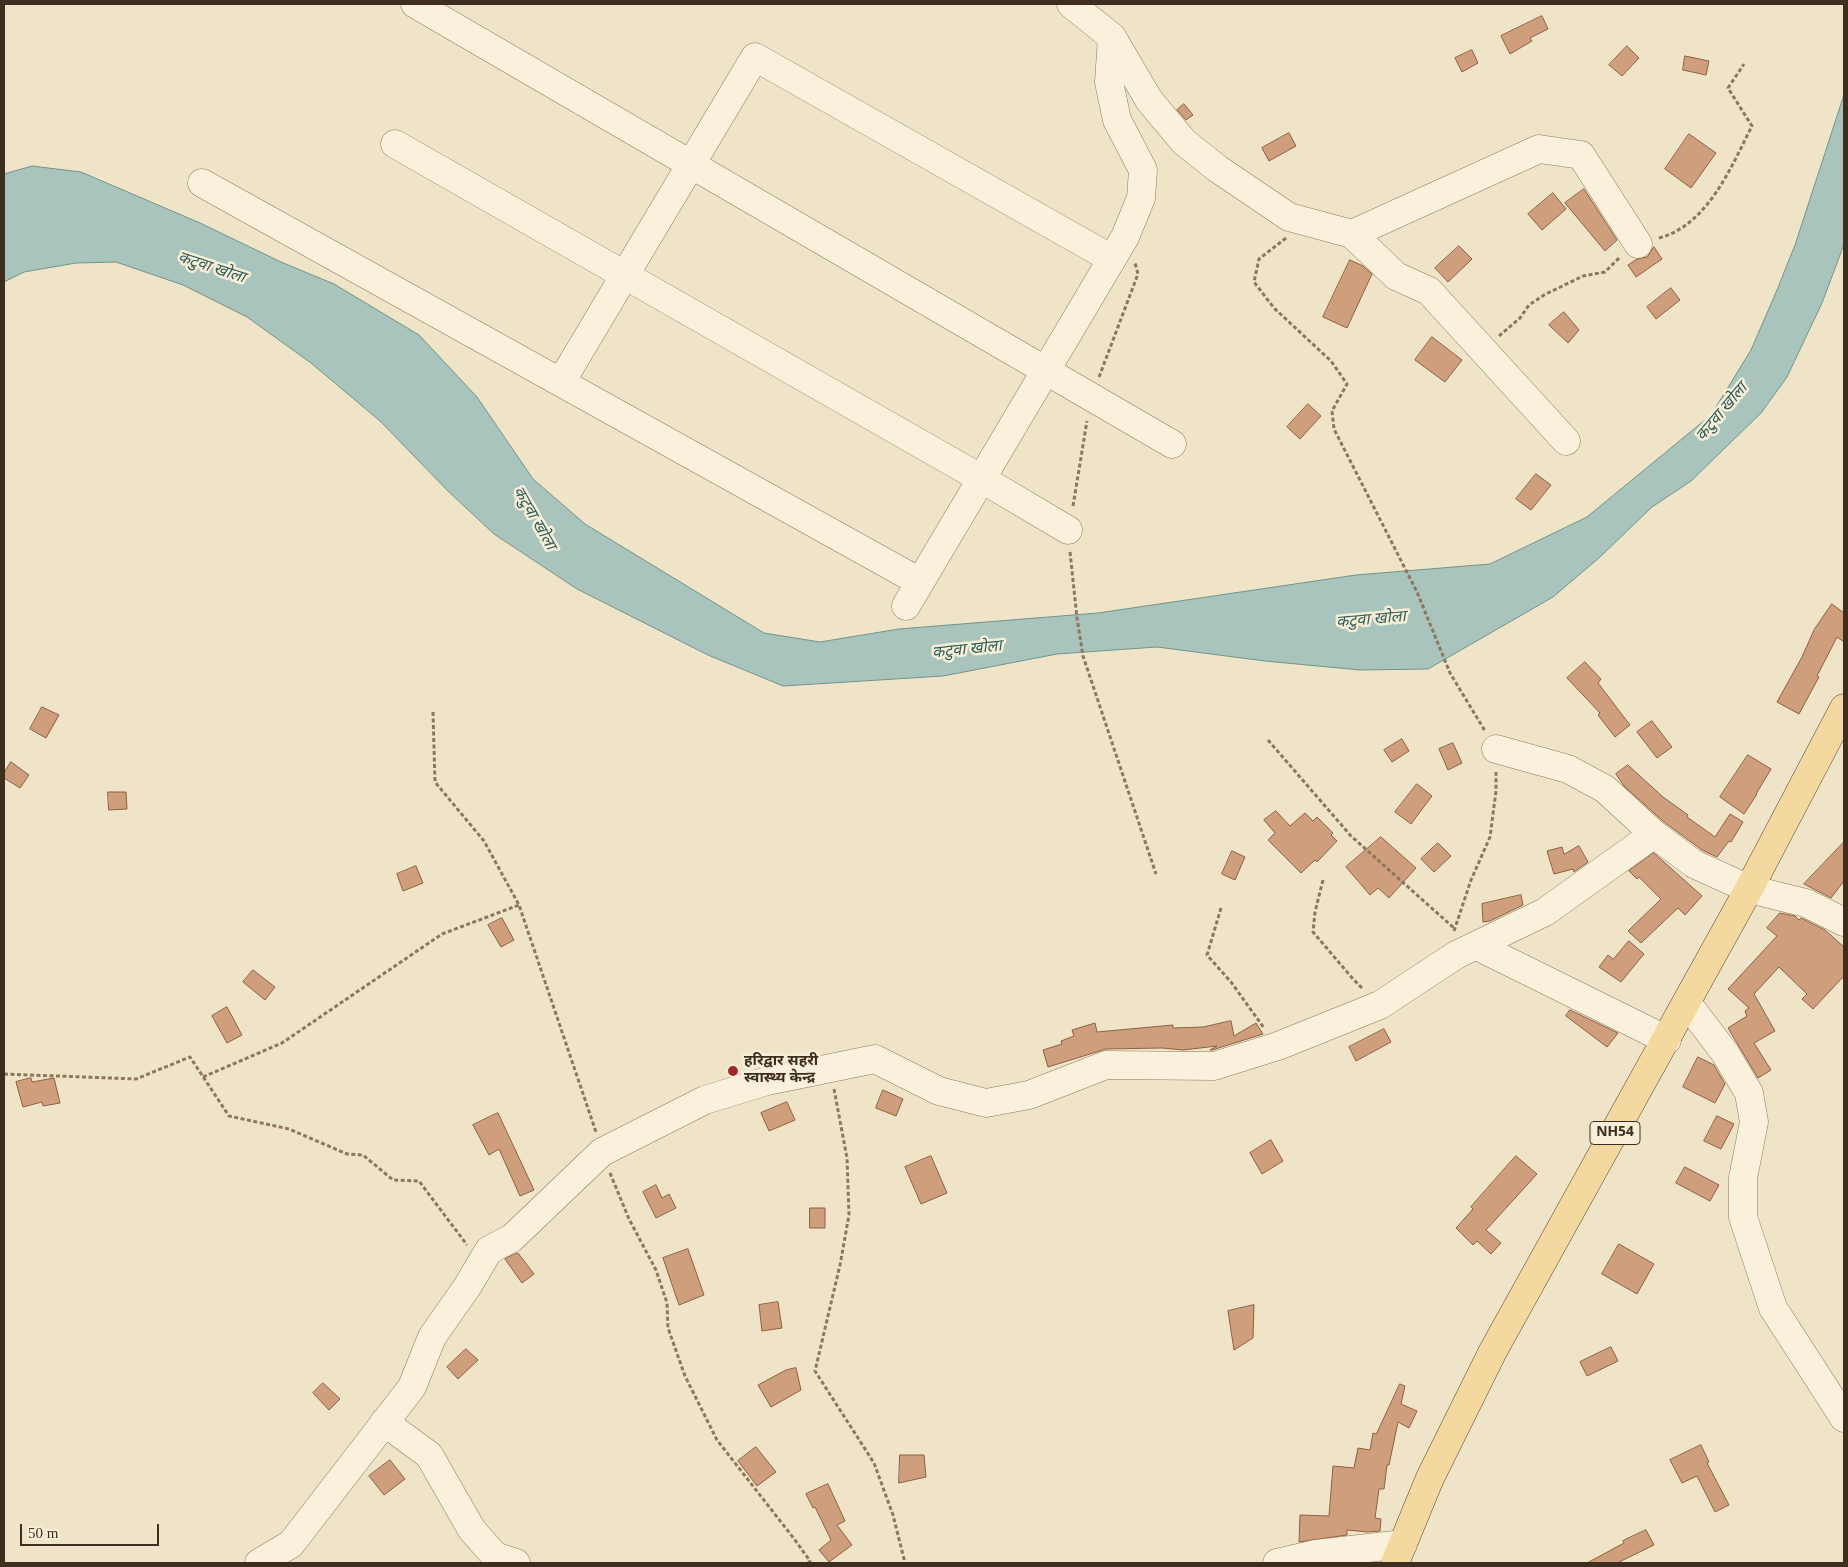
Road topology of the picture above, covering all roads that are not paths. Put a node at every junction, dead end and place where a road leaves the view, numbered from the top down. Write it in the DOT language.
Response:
graph roads {
  1 [pos="415,4"];
  2 [pos="1071,4"];
  3 [pos="1112,37"];
  4 [pos="395,144"];
  5 [pos="691,164"];
  6 [pos="202,183"];
  7 [pos="1352,234"];
  8 [pos="1638,244"];
  9 [pos="1112,259"];
  10 [pos="624,275"];
  11 [pos="1046,370"];
  12 [pos="561,382"];
  13 [pos="1566,441"];
  14 [pos="1172,444"];
  15 [pos="982,479"];
  16 [pos="1068,530"];
  17 [pos="920,582"];
  18 [pos="906,606"];
  19 [pos="1844,708"];
  20 [pos="1496,749"];
  21 [pos="1654,834"];
  22 [pos="1750,889"];
  23 [pos="1844,922"];
  24 [pos="1466,950"];
  25 [pos="1687,1003"];
  26 [pos="1667,1040"];
  27 [pos="1844,1418"];
  28 [pos="384,1422"];
  29 [pos="1399,1553"];
  30 [pos="259,1563"];
  31 [pos="516,1563"];
  32 [pos="1277,1563"];
  1 -- 5 [label="street"];
  2 -- 3 [label="street"];
  3 -- 7 [label="street"];
  3 -- 9 [label="street"];
  4 -- 10 [label="street"];
  5 -- 9 [label="street"];
  5 -- 10 [label="street"];
  5 -- 11 [label="street"];
  6 -- 12 [label="street"];
  7 -- 8 [label="street"];
  7 -- 13 [label="street"];
  9 -- 11 [label="street"];
  10 -- 12 [label="street"];
  10 -- 15 [label="street"];
  11 -- 14 [label="street"];
  11 -- 15 [label="street"];
  12 -- 17 [label="street"];
  15 -- 16 [label="street"];
  15 -- 17 [label="street"];
  17 -- 18 [label="street"];
  19 -- 22 [label="main road, NH54"];
  20 -- 21 [label="street"];
  21 -- 22 [label="street"];
  21 -- 24 [label="street"];
  22 -- 23 [label="street"];
  22 -- 25 [label="main road, NH54"];
  24 -- 26 [label="street"];
  24 -- 28 [label="street"];
  25 -- 26 [label="main road, NH54"];
  25 -- 27 [label="street"];
  26 -- 29 [label="main road, NH54"];
  28 -- 30 [label="street"];
  28 -- 31 [label="street"];
  29 -- 32 [label="street"];
}
